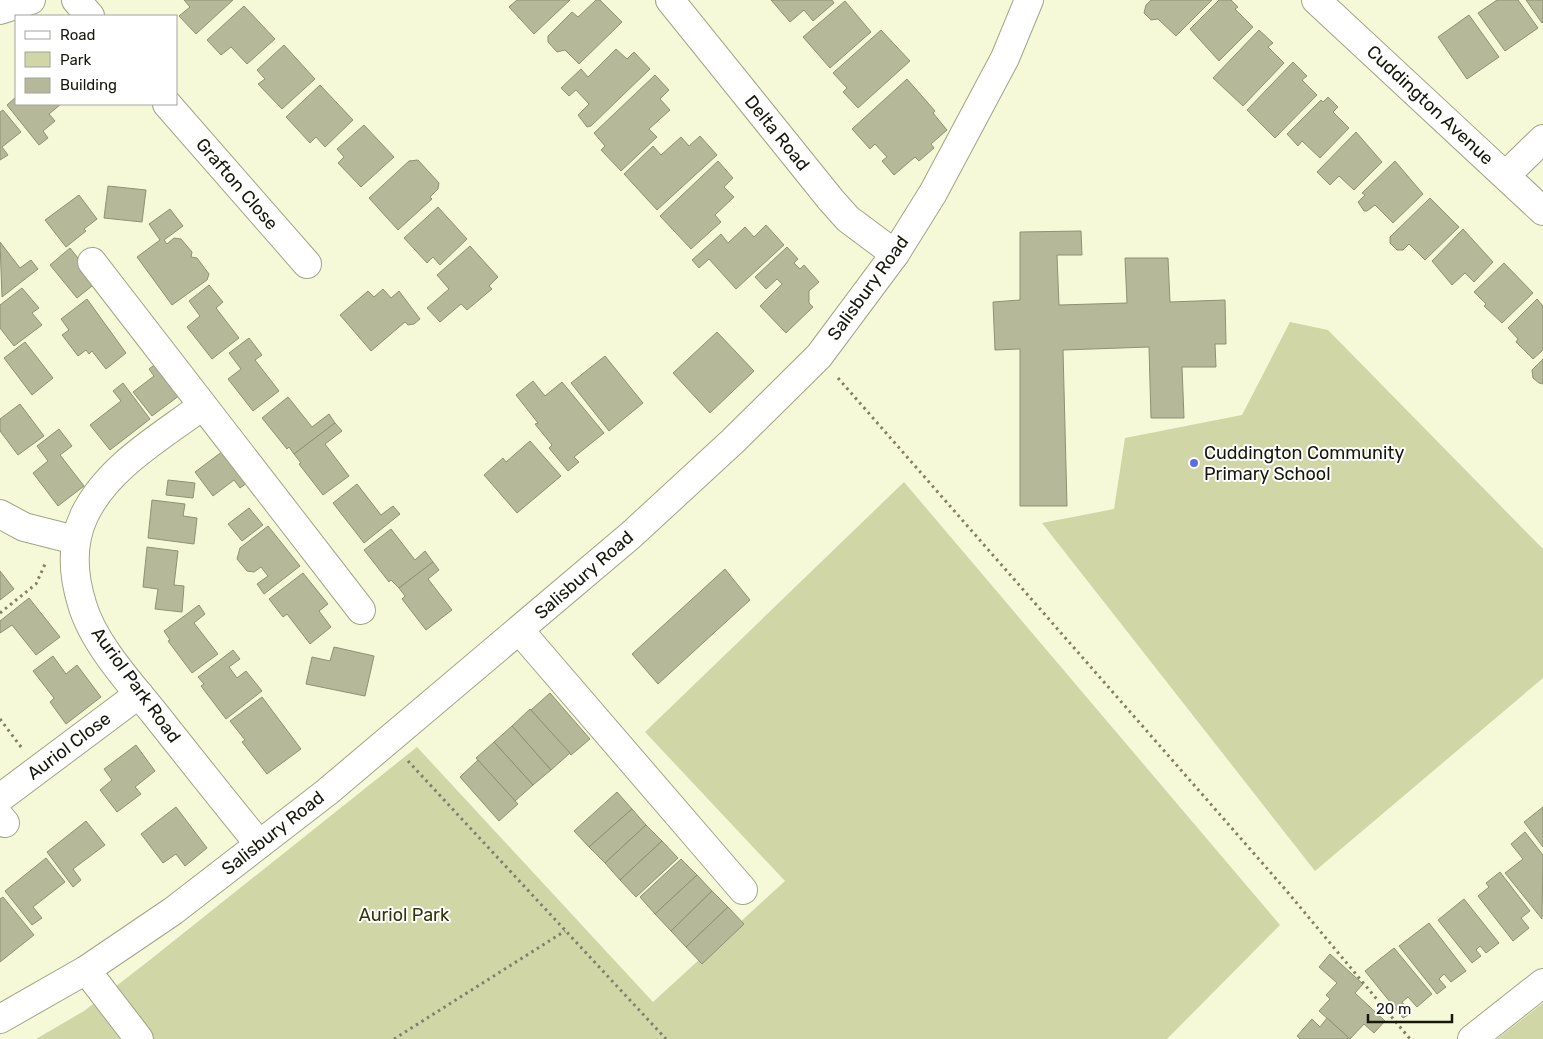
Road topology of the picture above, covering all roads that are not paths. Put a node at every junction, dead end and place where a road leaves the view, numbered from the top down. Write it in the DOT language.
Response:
graph roads {
  1 [pos="31,0"];
  2 [pos="76,0"];
  3 [pos="670,0"];
  4 [pos="1028,0"];
  5 [pos="1316,0"];
  6 [pos="0,10"];
  7 [pos="89,15"];
  8 [pos="168,105"];
  9 [pos="1543,140"];
  10 [pos="1506,175"];
  11 [pos="1543,210"];
  12 [pos="895,254"];
  13 [pos="92,262"];
  14 [pos="307,264"];
  15 [pos="202,406"];
  16 [pos="0,514"];
  17 [pos="75,540"];
  18 [pos="361,610"];
  19 [pos="520,631"];
  20 [pos="139,694"];
  21 [pos="2,813"];
  22 [pos="259,844"];
  23 [pos="743,890"];
  24 [pos="86,970"];
  25 [pos="1543,982"];
  26 [pos="0,1019"];
  27 [pos="139,1039"];
  28 [pos="1472,1039"];
  1 -- 6 [label="street"];
  2 -- 7 [label="street"];
  3 -- 12 [label="street, Delta Road"];
  4 -- 12 [label="street, Salisbury Road"];
  5 -- 10 [label="street, Cuddington Avenue"];
  8 -- 14 [label="street, Grafton Close"];
  9 -- 10 [label="street"];
  10 -- 11 [label="street, Cuddington Avenue"];
  12 -- 19 [label="street, Salisbury Road"];
  13 -- 15 [label="street"];
  15 -- 17 [label="street, Auriol Park Road"];
  15 -- 18 [label="street"];
  16 -- 17 [label="street"];
  17 -- 20 [label="street, Auriol Park Road"];
  19 -- 22 [label="street, Salisbury Road"];
  19 -- 23 [label="street"];
  20 -- 21 [label="street, Auriol Close"];
  20 -- 22 [label="street, Auriol Park Road"];
  22 -- 24 [label="street, Salisbury Road"];
  24 -- 26 [label="street, Salisbury Road"];
  24 -- 27 [label="street"];
  25 -- 28 [label="street"];
}
